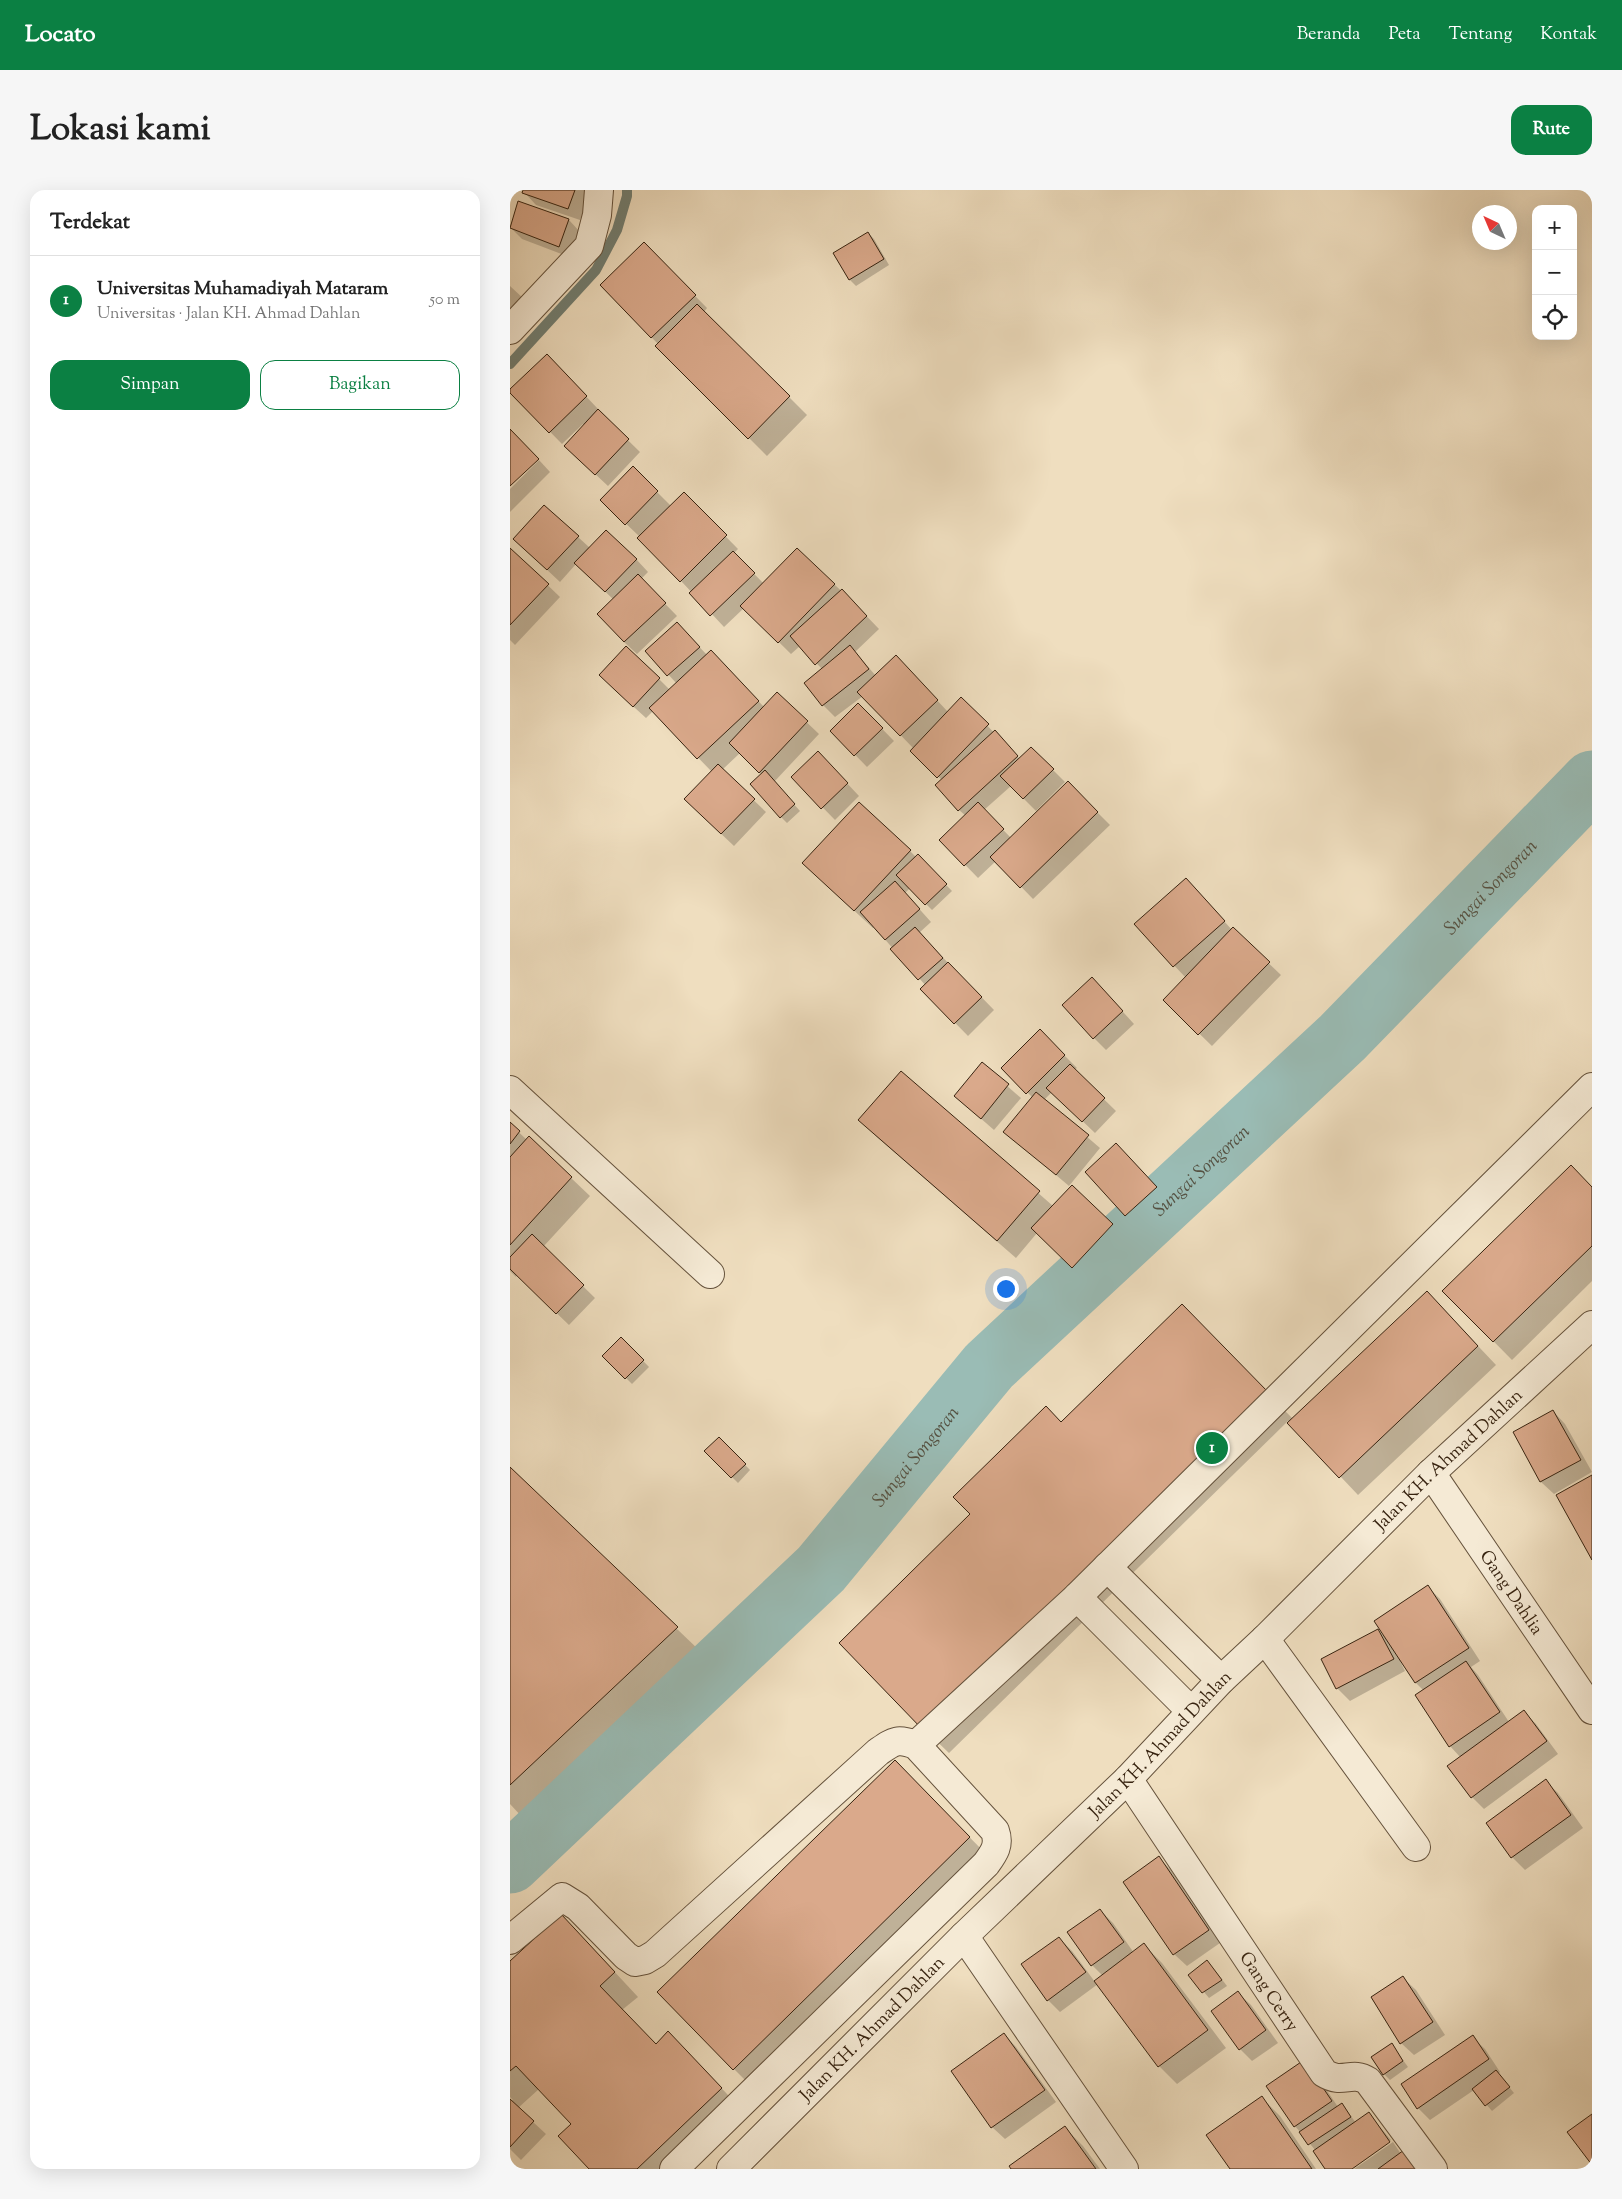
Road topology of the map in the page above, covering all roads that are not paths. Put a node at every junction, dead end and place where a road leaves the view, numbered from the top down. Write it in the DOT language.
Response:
graph roads {
  1 [pos="599,190"];
  2 [pos="510,330"];
  3 [pos="1592,1087"];
  4 [pos="510,1090"];
  5 [pos="710,1274"];
  6 [pos="1592,1324"];
  7 [pos="1431,1473"];
  8 [pos="1107,1567"];
  9 [pos="1077,1597"];
  10 [pos="1265,1639"];
  11 [pos="1221,1680"];
  12 [pos="1592,1710"];
  13 [pos="1192,1711"];
  14 [pos="916,1745"];
  15 [pos="1128,1780"];
  16 [pos="1416,1847"];
  17 [pos="964,1936"];
  18 [pos="510,1940"];
  19 [pos="674,2169"];
  20 [pos="731,2169"];
  21 [pos="1124,2169"];
  22 [pos="1434,2169"];
  1 -- 2 [label="street"];
  3 -- 8 [label="street"];
  4 -- 5 [label="street"];
  6 -- 7 [label="street, Jalan KH. Ahmad Dahlan"];
  7 -- 10 [label="street, Jalan KH. Ahmad Dahlan"];
  7 -- 12 [label="street, Gang Dahlia"];
  8 -- 9 [label="street"];
  8 -- 11 [label="street"];
  9 -- 13 [label="street"];
  9 -- 14 [label="street"];
  10 -- 11 [label="street, Jalan KH. Ahmad Dahlan"];
  10 -- 16 [label="street"];
  11 -- 13 [label="street, Jalan KH. Ahmad Dahlan"];
  13 -- 15 [label="street, Jalan KH. Ahmad Dahlan"];
  14 -- 18 [label="street"];
  14 -- 19 [label="street"];
  15 -- 17 [label="street, Jalan KH. Ahmad Dahlan"];
  15 -- 22 [label="street, Gang Cerry"];
  17 -- 20 [label="street, Jalan KH. Ahmad Dahlan"];
  17 -- 21 [label="street"];
}
